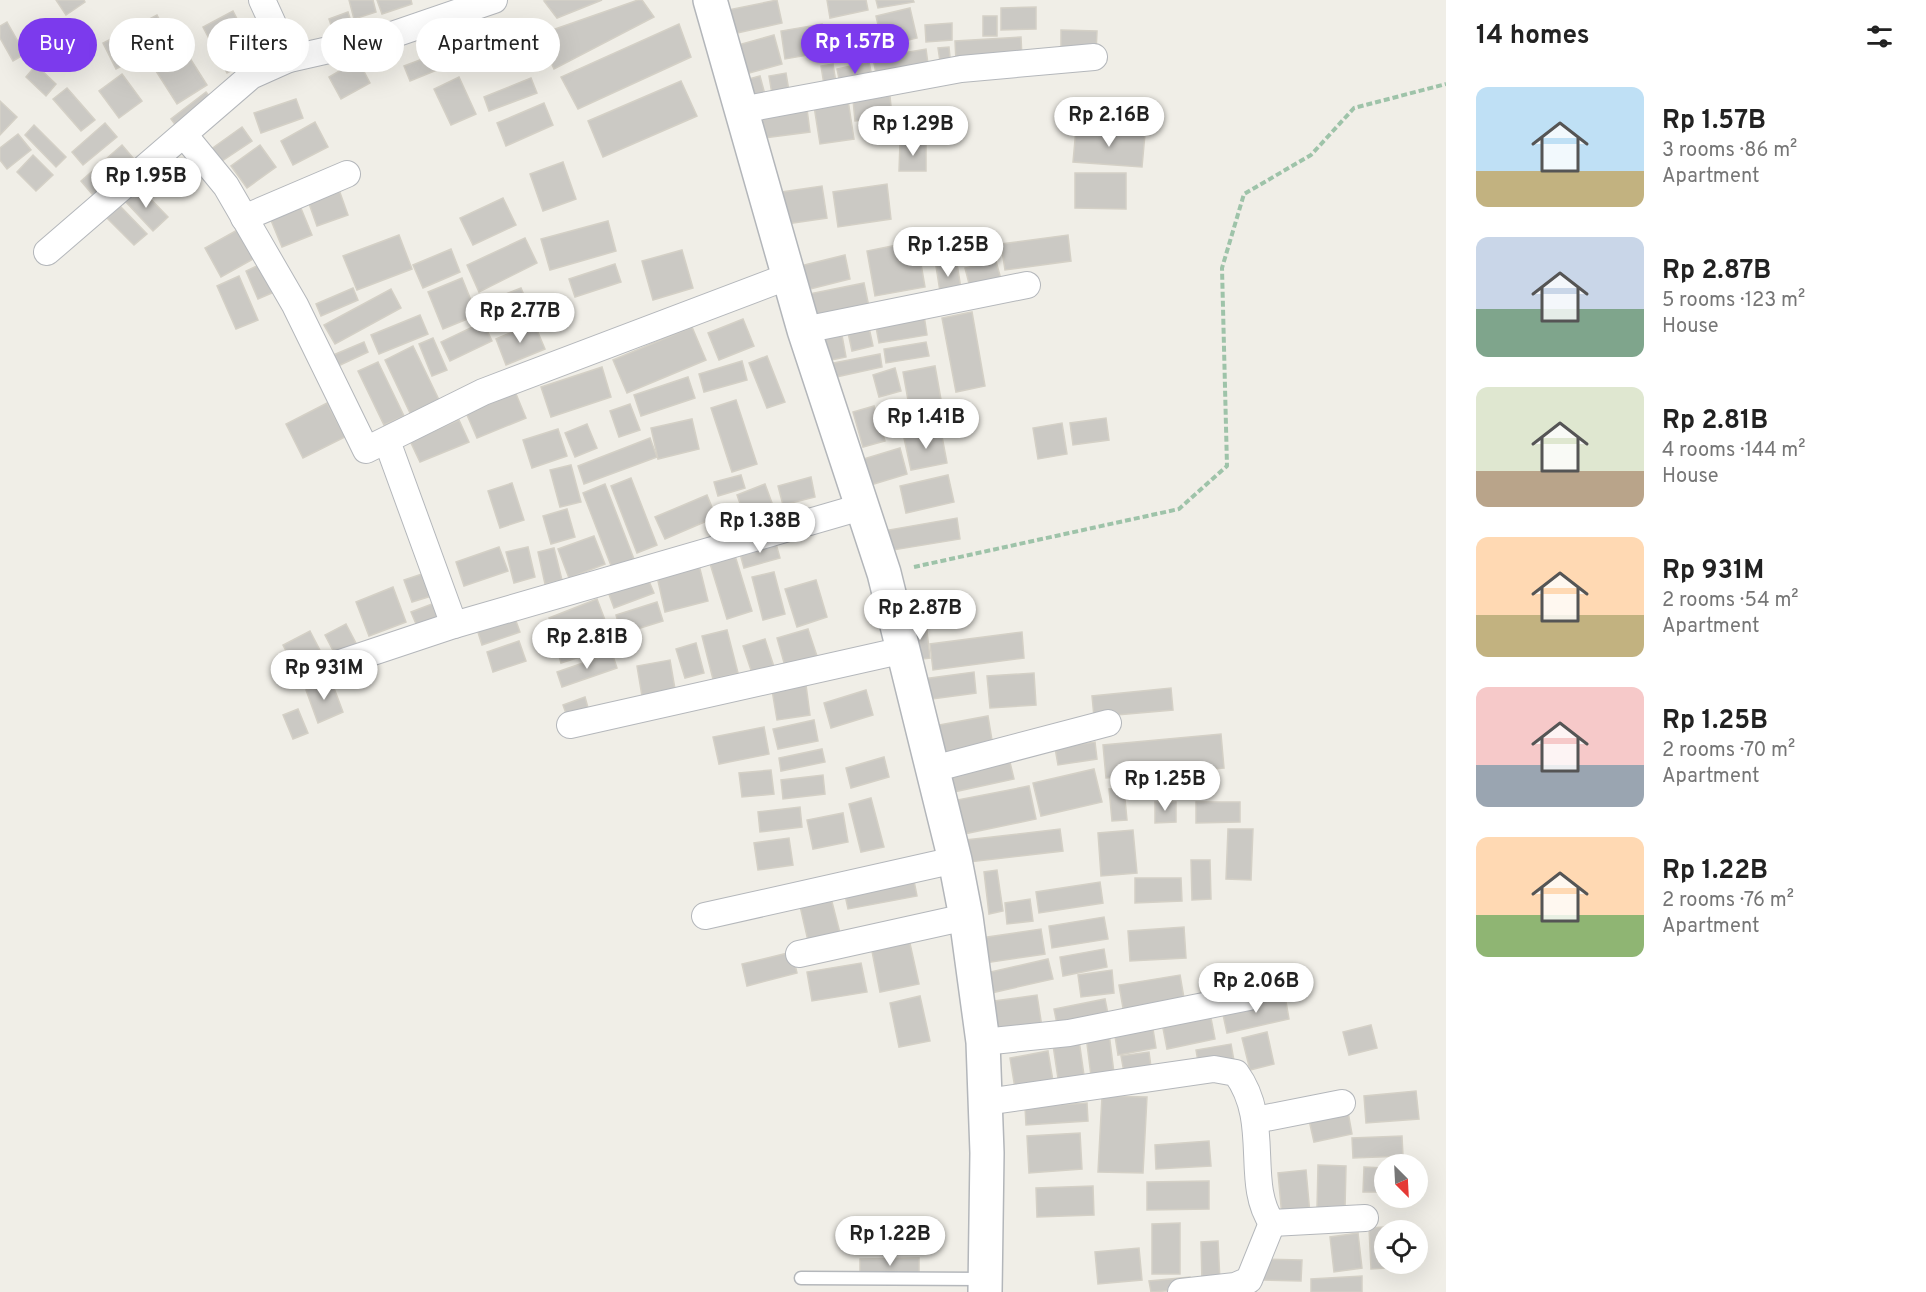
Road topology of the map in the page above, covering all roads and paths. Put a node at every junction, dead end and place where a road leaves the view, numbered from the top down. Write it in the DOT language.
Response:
graph roads {
  1 [pos="261,0"];
  2 [pos="494,0"];
  3 [pos="710,0"];
  4 [pos="270,18"];
  5 [pos="309,54"];
  6 [pos="1094,57"];
  7 [pos="260,72"];
  8 [pos="1446,84"];
  9 [pos="741,110"];
  10 [pos="185,135"];
  11 [pos="347,174"];
  12 [pos="244,218"];
  13 [pos="46,252"];
  14 [pos="789,276"];
  15 [pos="1027,285"];
  16 [pos="804,330"];
  17 [pos="387,441"];
  18 [pos="861,507"];
  19 [pos="884,573"];
  20 [pos="454,625"];
  21 [pos="904,650"];
  22 [pos="331,666"];
  23 [pos="1108,723"];
  24 [pos="570,725"];
  25 [pos="933,769"];
  26 [pos="955,860"];
  27 [pos="705,916"];
  28 [pos="966,917"];
  29 [pos="799,954"];
  30 [pos="1249,997"];
  31 [pos="983,1042"];
  32 [pos="986,1102"];
  33 [pos="1342,1103"];
  34 [pos="1256,1119"];
  35 [pos="1365,1218"];
  36 [pos="1272,1223"];
  37 [pos="801,1278"];
  38 [pos="985,1286"];
  39 [pos="1181,1292"];
  1 -- 4 [label="street"];
  2 -- 5 [label="street"];
  3 -- 9 [label="main road"];
  6 -- 9 [label="street"];
  7 -- 10 [label="street"];
  8 -- 19 [label="path"];
  9 -- 14 [label="main road"];
  10 -- 12 [label="street"];
  10 -- 13 [label="street"];
  11 -- 12 [label="street"];
  12 -- 17 [label="street"];
  14 -- 16 [label="main road"];
  14 -- 17 [label="street"];
  15 -- 16 [label="street"];
  16 -- 18 [label="main road"];
  17 -- 20 [label="street"];
  18 -- 19 [label="main road"];
  18 -- 20 [label="street"];
  19 -- 21 [label="main road"];
  20 -- 22 [label="street"];
  21 -- 24 [label="street"];
  21 -- 25 [label="main road"];
  23 -- 25 [label="street"];
  25 -- 26 [label="main road"];
  26 -- 27 [label="street"];
  26 -- 28 [label="main road"];
  28 -- 29 [label="street"];
  28 -- 31 [label="main road"];
  30 -- 31 [label="street"];
  31 -- 32 [label="main road"];
  32 -- 34 [label="street"];
  32 -- 38 [label="main road"];
  33 -- 34 [label="street"];
  34 -- 36 [label="street"];
  35 -- 36 [label="street"];
  36 -- 39 [label="street"];
  37 -- 38 [label="lane"];
}
